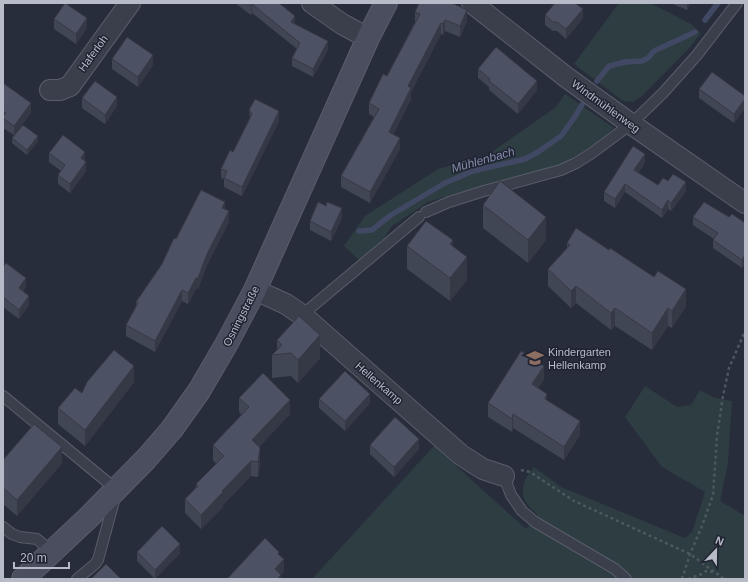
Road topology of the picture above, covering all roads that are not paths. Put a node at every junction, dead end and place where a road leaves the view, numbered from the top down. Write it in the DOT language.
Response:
graph roads {
  1 [pos="130,3"];
  2 [pos="312,3"];
  3 [pos="386,3"];
  4 [pos="472,3"];
  5 [pos="736,3"];
  6 [pos="368,38"];
  7 [pos="50,90"];
  8 [pos="631,124"];
  9 [pos="745,204"];
  10 [pos="255,290"];
  11 [pos="302,315"];
  12 [pos="3,396"];
  13 [pos="504,476"];
  14 [pos="117,490"];
  15 [pos="3,527"];
  16 [pos="52,552"];
  17 [pos="23,579"];
  18 [pos="77,579"];
  19 [pos="626,579"];
  1 -- 7 [label="street, Haferloh"];
  2 -- 6 [label="street"];
  3 -- 6 [label="main road, Osningstraße"];
  4 -- 8 [label="street, Windmühlenweg"];
  5 -- 8 [label="lane"];
  6 -- 10 [label="main road, Osningstraße"];
  8 -- 9 [label="street, Windmühlenweg"];
  8 -- 11 [label="lane"];
  10 -- 11 [label="street, Hellenkamp"];
  10 -- 14 [label="main road, Osningstraße"];
  11 -- 13 [label="street, Hellenkamp"];
  12 -- 14 [label="lane"];
  13 -- 19 [label="lane"];
  14 -- 16 [label="main road, Osningstraße"];
  14 -- 18 [label="lane"];
  15 -- 16 [label="lane"];
  16 -- 17 [label="main road, Osningstraße"];
}
